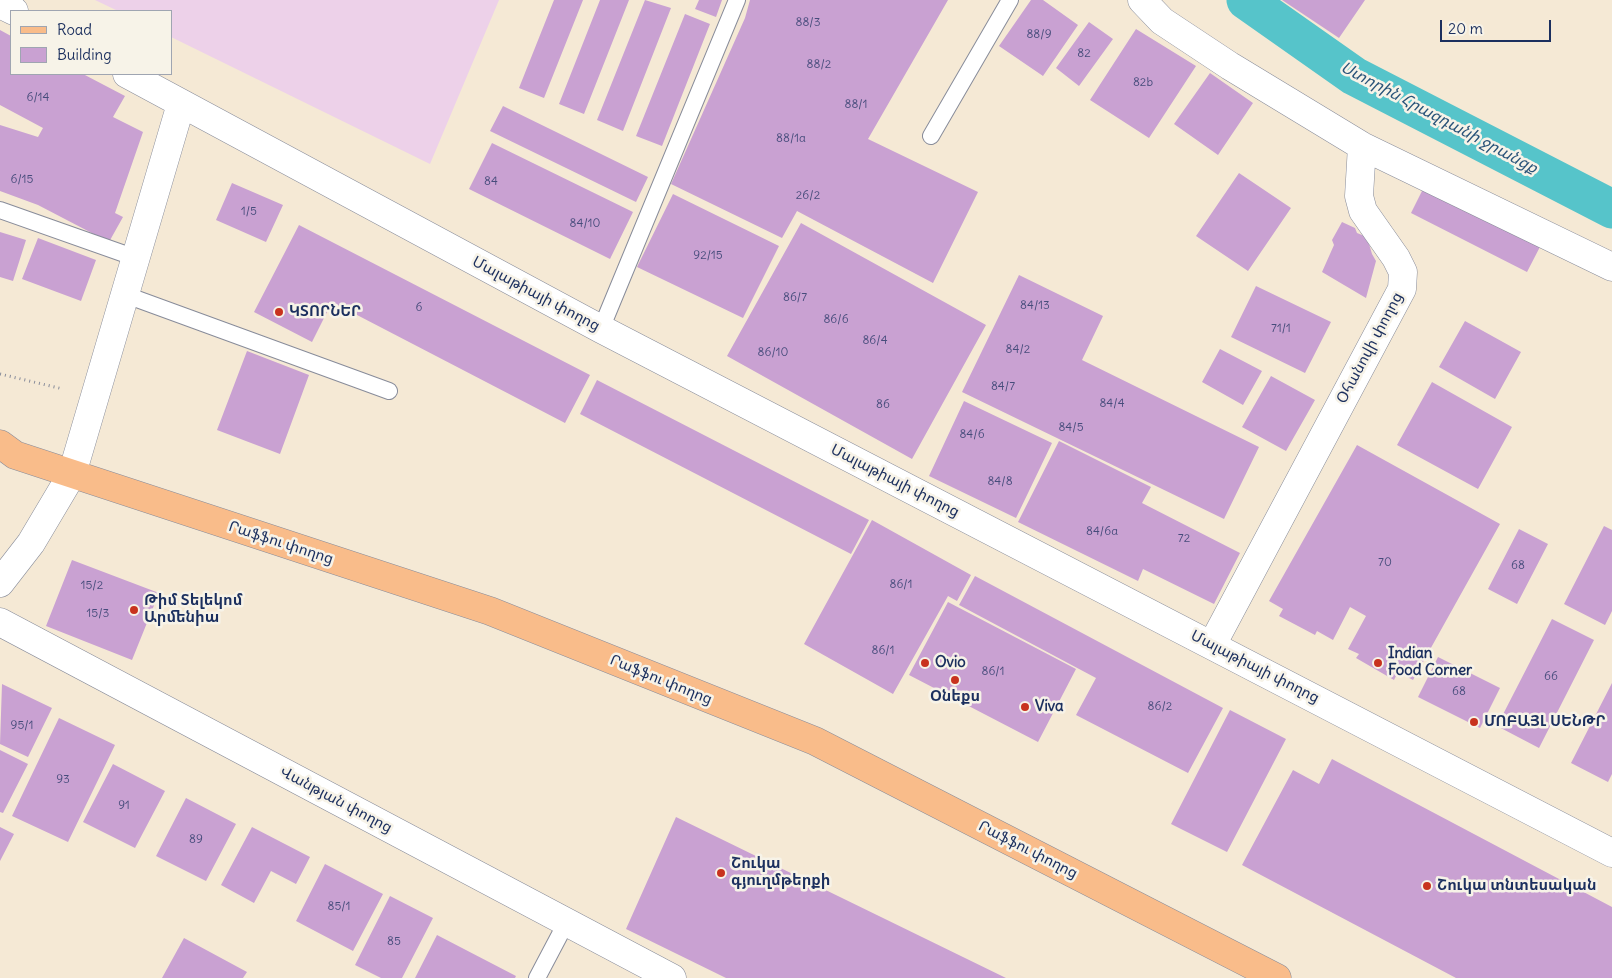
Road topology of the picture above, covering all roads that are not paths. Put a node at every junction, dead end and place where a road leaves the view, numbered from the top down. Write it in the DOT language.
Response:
graph roads {
  1 [pos="737,0"];
  2 [pos="1010,0"];
  3 [pos="1142,0"];
  4 [pos="0,4"];
  5 [pos="12,10"];
  6 [pos="129,75"];
  7 [pos="181,104"];
  8 [pos="931,136"];
  9 [pos="1362,146"];
  10 [pos="0,210"];
  11 [pos="136,258"];
  12 [pos="1612,267"];
  13 [pos="126,295"];
  14 [pos="601,329"];
  15 [pos="389,391"];
  16 [pos="5,454"];
  17 [pos="72,474"];
  18 [pos="0,583"];
  19 [pos="0,622"];
  20 [pos="1212,645"];
  21 [pos="1612,853"];
  22 [pos="566,923"];
  23 [pos="537,978"];
  24 [pos="672,978"];
  25 [pos="1277,978"];
  1 -- 14 [label="lane"];
  2 -- 8 [label="lane"];
  3 -- 9 [label="street"];
  4 -- 5 [label="street"];
  6 -- 7 [label="street, Մալաթիայի փողոց"];
  7 -- 11 [label="street"];
  7 -- 14 [label="street, Մալաթիայի փողոց"];
  9 -- 12 [label="street"];
  9 -- 20 [label="street, Օհանովի փողոց"];
  10 -- 11 [label="lane"];
  11 -- 13 [label="street"];
  13 -- 15 [label="lane"];
  13 -- 17 [label="street"];
  14 -- 20 [label="street, Մալաթիայի փողոց"];
  16 -- 17 [label="main road, Րաֆֆու փողոց"];
  17 -- 18 [label="street"];
  17 -- 25 [label="main road, Րաֆֆու փողոց"];
  19 -- 22 [label="street, Վանթյան փողոց"];
  20 -- 21 [label="street, Մալաթիայի փողոց"];
  22 -- 23 [label="lane"];
  22 -- 24 [label="street, Վանթյան փողոց"];
}
